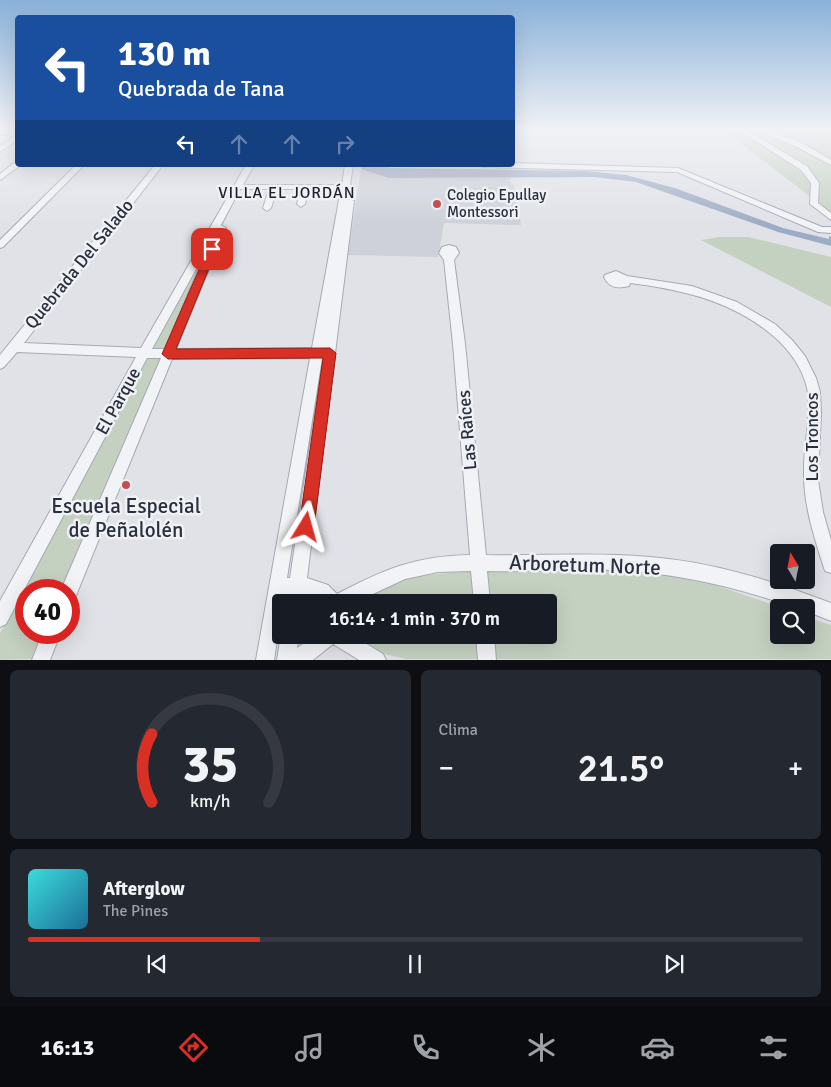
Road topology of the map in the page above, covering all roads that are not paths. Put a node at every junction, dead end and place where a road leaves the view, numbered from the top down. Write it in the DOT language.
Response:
graph roads {
  1 [pos="794,162"];
  2 [pos="15,165"];
  3 [pos="515,166"];
  4 [pos="0,167"];
  5 [pos="78,167"];
  6 [pos="157,167"];
  7 [pos="249,167"];
  8 [pos="350,167"];
  9 [pos="355,167"];
  10 [pos="0,178"];
  11 [pos="238,187"];
  12 [pos="274,187"];
  13 [pos="306,187"];
  14 [pos="349,187"];
  15 [pos="301,204"];
  16 [pos="267,208"];
  17 [pos="345,209"];
  18 [pos="831,217"];
  19 [pos="826,230"];
  20 [pos="0,245"];
  21 [pos="449,258"];
  22 [pos="625,279"];
  23 [pos="13,347"];
  24 [pos="144,353"];
  25 [pos="316,353"];
  26 [pos="330,353"];
  27 [pos="168,354"];
  28 [pos="0,364"];
  29 [pos="326,390"];
  30 [pos="301,448"];
  31 [pos="478,562"];
  32 [pos="831,565"];
  33 [pos="74,579"];
  34 [pos="298,585"];
  35 [pos="278,587"];
  36 [pos="296,594"];
  37 [pos="325,594"];
  38 [pos="355,594"];
  39 [pos="481,594"];
  40 [pos="831,612"];
  41 [pos="0,618"];
  42 [pos="47,644"];
  43 [pos="289,644"];
  44 [pos="318,644"];
  45 [pos="350,644"];
  46 [pos="485,644"];
  47 [pos="40,660"];
  48 [pos="266,660"];
  49 [pos="287,660"];
  50 [pos="377,660"];
  51 [pos="487,660"];
  1 -- 18 [label="street"];
  2 -- 4 [label="street"];
  2 -- 10 [label="street"];
  3 -- 19 [label="street"];
  5 -- 20 [label="street"];
  6 -- 23 [label="street, Quebrada Del Salado"];
  7 -- 11 [label="street, El Parque"];
  8 -- 14 [label="street"];
  9 -- 14 [label="street"];
  11 -- 12 [label="street"];
  11 -- 24 [label="street, El Parque"];
  11 -- 27 [label="street, El Parque"];
  12 -- 13 [label="street"];
  12 -- 16 [label="street"];
  13 -- 14 [label="street"];
  13 -- 15 [label="street"];
  14 -- 17 [label="street"];
  17 -- 25 [label="street"];
  17 -- 26 [label="street"];
  21 -- 31 [label="street, Las Raíces"];
  22 -- 32 [label="street, Los Troncos"];
  23 -- 24 [label="street"];
  23 -- 28 [label="street, Quebrada Del Salado"];
  24 -- 27 [label="street"];
  24 -- 41 [label="street, El Parque"];
  25 -- 26 [label="street"];
  25 -- 27 [label="street"];
  25 -- 30 [label="street"];
  26 -- 29 [label="street"];
  27 -- 33 [label="street, El Parque"];
  29 -- 30 [label="street"];
  29 -- 34 [label="street"];
  30 -- 35 [label="street"];
  31 -- 38 [label="street, Arboretum Norte"];
  31 -- 39 [label="street, Las Raíces"];
  31 -- 40 [label="street, Arboretum Norte"];
  34 -- 35 [label="street"];
  34 -- 36 [label="street"];
  34 -- 37 [label="street"];
  35 -- 48 [label="street"];
  42 -- 47 [label="street"];
  43 -- 49 [label="street"];
  44 -- 49 [label="street"];
  45 -- 50 [label="street"];
  46 -- 51 [label="street"];
}
